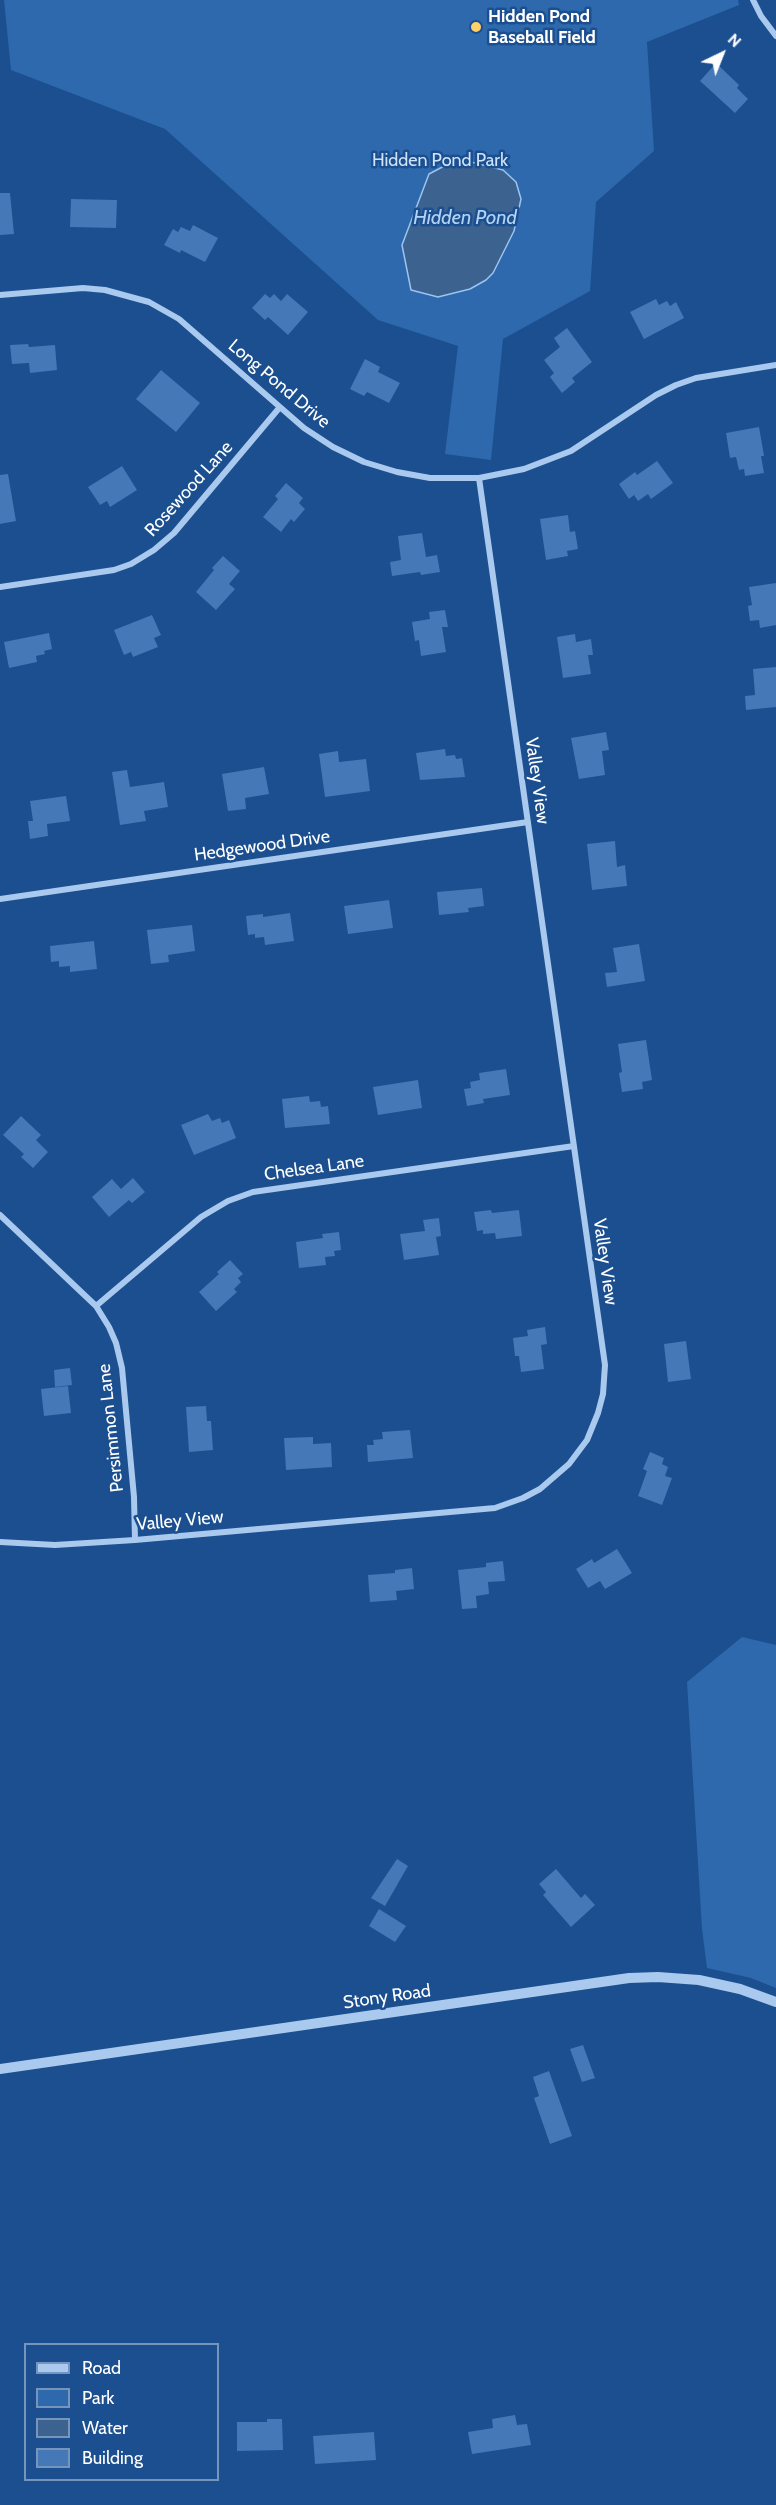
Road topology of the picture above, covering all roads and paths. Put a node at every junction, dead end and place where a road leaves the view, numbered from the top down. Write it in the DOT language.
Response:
graph roads {
  1 [pos="753,0"];
  2 [pos="776,36"];
  3 [pos="0,295"];
  4 [pos="776,365"];
  5 [pos="280,407"];
  6 [pos="479,478"];
  7 [pos="0,587"];
  8 [pos="528,822"];
  9 [pos="0,899"];
  10 [pos="574,1146"];
  11 [pos="0,1215"];
  12 [pos="96,1306"];
  13 [pos="135,1540"];
  14 [pos="0,1542"];
  15 [pos="776,2002"];
  16 [pos="0,2069"];
  1 -- 2 [label="street"];
  3 -- 5 [label="street, Long Pond Drive"];
  4 -- 6 [label="street, Long Pond Drive"];
  5 -- 6 [label="street, Long Pond Drive"];
  5 -- 7 [label="street, Rosewood Lane"];
  6 -- 8 [label="street, Valley View"];
  8 -- 9 [label="street, Hedgewood Drive"];
  8 -- 10 [label="street, Valley View"];
  10 -- 12 [label="street, Chelsea Lane"];
  10 -- 13 [label="street, Valley View"];
  11 -- 12 [label="street, Persimmon Lane"];
  12 -- 13 [label="street, Persimmon Lane"];
  13 -- 14 [label="street, Valley View"];
  15 -- 16 [label="street, Stony Road"];
}
